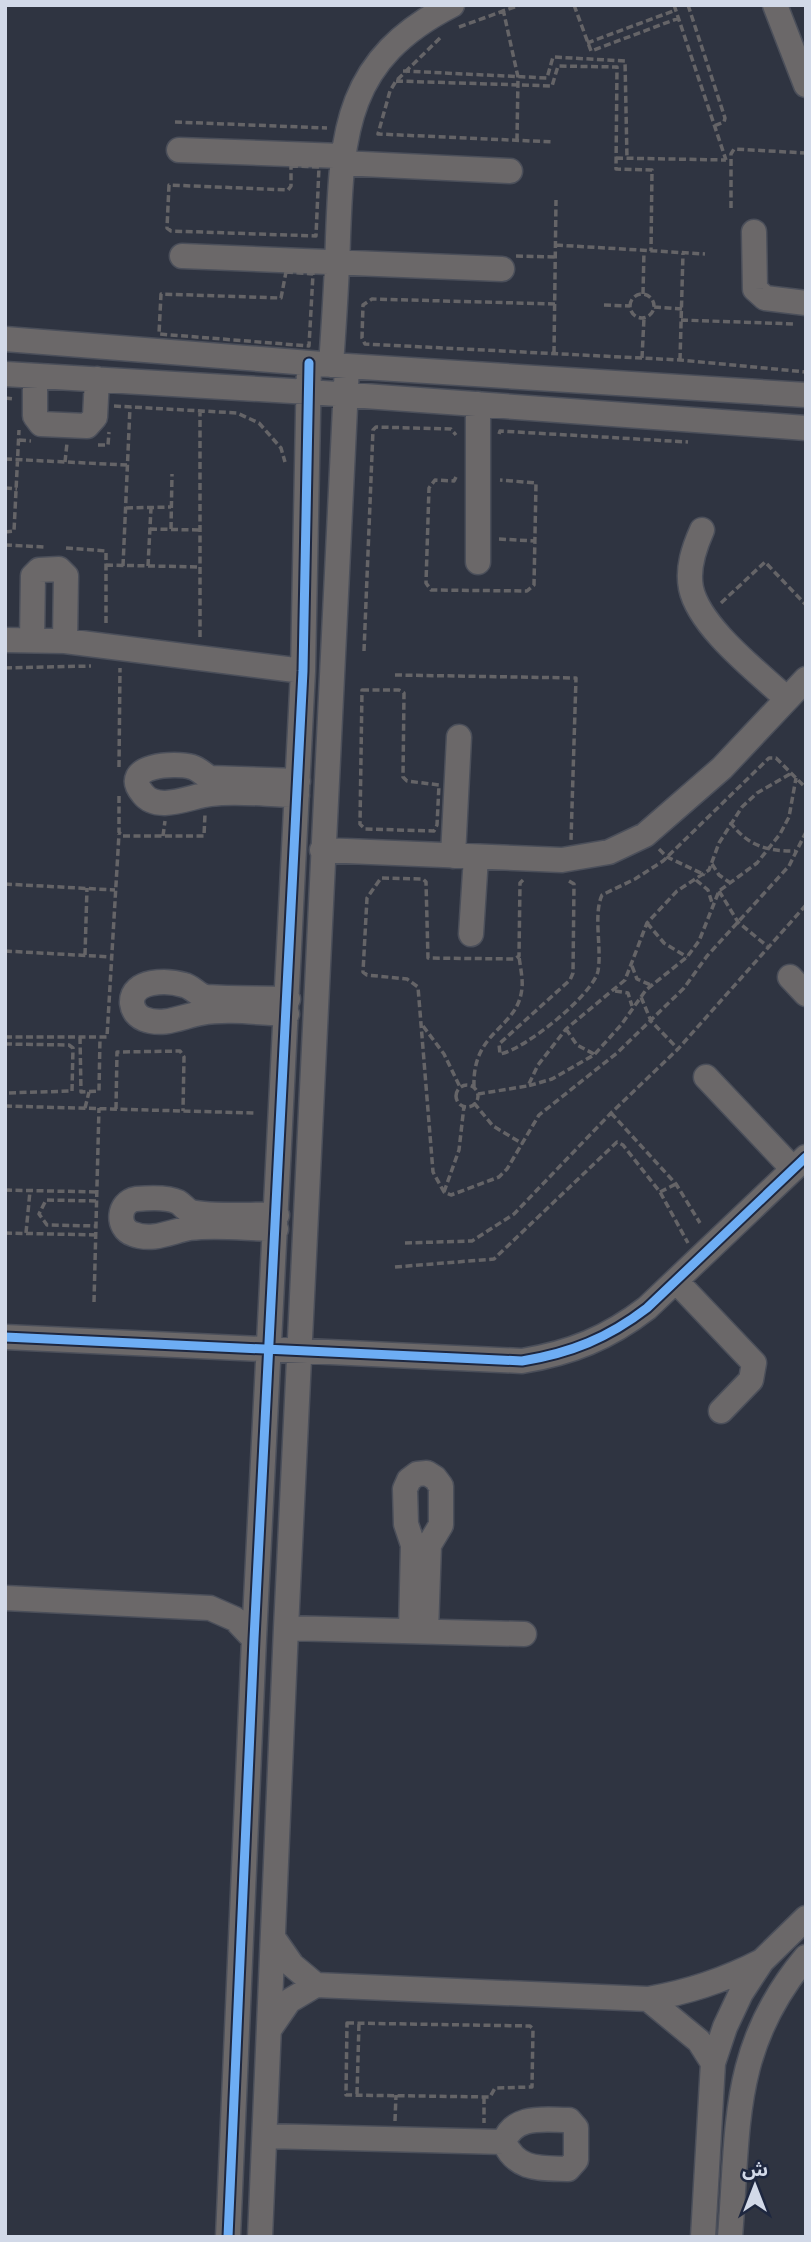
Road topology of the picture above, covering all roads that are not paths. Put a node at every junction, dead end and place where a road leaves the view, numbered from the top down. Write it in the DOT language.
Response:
graph roads {
  1 [pos="452,5"];
  2 [pos="775,5"];
  3 [pos="806,85"];
  4 [pos="179,150"];
  5 [pos="341,160"];
  6 [pos="510,171"];
  7 [pos="754,232"];
  8 [pos="182,256"];
  9 [pos="337,262"];
  10 [pos="502,269"];
  11 [pos="806,303"];
  12 [pos="5,339"];
  13 [pos="329,364"];
  14 [pos="5,374"];
  15 [pos="35,376"];
  16 [pos="97,379"];
  17 [pos="309,392"];
  18 [pos="767,392"];
  19 [pos="346,395"];
  20 [pos="806,395"];
  21 [pos="478,404"];
  22 [pos="765,425"];
  23 [pos="806,428"];
  24 [pos="702,530"];
  25 [pos="478,550"];
  26 [pos="5,640"];
  27 [pos="32,640"];
  28 [pos="65,640"];
  29 [pos="303,671"];
  30 [pos="806,679"];
  31 [pos="787,699"];
  32 [pos="459,737"];
  33 [pos="298,788"];
  34 [pos="322,850"];
  35 [pos="464,857"];
  36 [pos="471,934"];
  37 [pos="287,1007"];
  38 [pos="706,1077"];
  39 [pos="799,1163"];
  40 [pos="277,1222"];
  41 [pos="676,1281"];
  42 [pos="5,1337"];
  43 [pos="271,1350"];
  44 [pos="300,1351"];
  45 [pos="721,1411"];
  46 [pos="258,1575"];
  47 [pos="5,1598"];
  48 [pos="210,1608"];
  49 [pos="286,1628"];
  50 [pos="418,1631"];
  51 [pos="524,1634"];
  52 [pos="254,1639"];
  53 [pos="243,1905"];
  54 [pos="275,1906"];
  55 [pos="806,1918"];
  56 [pos="274,1939"];
  57 [pos="806,1957"];
  58 [pos="762,1961"];
  59 [pos="316,1984"];
  60 [pos="648,1999"];
  61 [pos="270,2028"];
  62 [pos="713,2063"];
  63 [pos="235,2064"];
  64 [pos="269,2064"];
  65 [pos="265,2136"];
  66 [pos="709,2140"];
  67 [pos="737,2141"];
  68 [pos="504,2143"];
  69 [pos="228,2237"];
  70 [pos="260,2237"];
  71 [pos="703,2237"];
  72 [pos="730,2237"];
  1 -- 5 [label="street"];
  2 -- 3 [label="street"];
  4 -- 5 [label="street"];
  5 -- 6 [label="street"];
  5 -- 9 [label="street"];
  7 -- 11 [label="street"];
  8 -- 9 [label="street"];
  9 -- 10 [label="street"];
  9 -- 13 [label="street"];
  12 -- 13 [label="street"];
  13 -- 17 [label="street"];
  13 -- 18 [label="street"];
  13 -- 19 [label="street"];
  14 -- 15 [label="street"];
  15 -- 16 [label="street"];
  15 -- 16 [label="street"];
  16 -- 17 [label="street"];
  17 -- 19 [label="street"];
  17 -- 29 [label="street"];
  18 -- 20 [label="street"];
  18 -- 22 [label="street"];
  19 -- 21 [label="street"];
  19 -- 34 [label="street"];
  21 -- 22 [label="street"];
  21 -- 25 [label="street"];
  22 -- 23 [label="street"];
  24 -- 31 [label="street"];
  26 -- 27 [label="street"];
  27 -- 28 [label="street"];
  27 -- 28 [label="street"];
  28 -- 29 [label="street"];
  29 -- 33 [label="street"];
  30 -- 31 [label="street"];
  31 -- 35 [label="street"];
  32 -- 35 [label="street"];
  33 -- 33 [label="street"];
  33 -- 37 [label="street"];
  34 -- 35 [label="street"];
  34 -- 44 [label="street"];
  35 -- 36 [label="street"];
  37 -- 37 [label="street"];
  37 -- 40 [label="street"];
  38 -- 39 [label="street"];
  39 -- 41 [label="street"];
  40 -- 40 [label="street"];
  40 -- 43 [label="street"];
  41 -- 44 [label="street"];
  41 -- 45 [label="street"];
  42 -- 43 [label="street"];
  43 -- 44 [label="street"];
  43 -- 46 [label="street"];
  44 -- 49 [label="street"];
  46 -- 48 [label="street"];
  46 -- 52 [label="street"];
  47 -- 48 [label="street"];
  48 -- 52 [label="street"];
  49 -- 50 [label="street"];
  49 -- 54 [label="street"];
  50 -- 50 [label="street"];
  50 -- 51 [label="street"];
  52 -- 53 [label="street"];
  53 -- 54 [label="street"];
  53 -- 63 [label="street"];
  54 -- 56 [label="street"];
  55 -- 58 [label="street"];
  56 -- 59 [label="street"];
  56 -- 61 [label="street"];
  57 -- 67 [label="street"];
  58 -- 60 [label="street"];
  58 -- 62 [label="street"];
  59 -- 60 [label="street"];
  59 -- 61 [label="street"];
  60 -- 62 [label="street"];
  61 -- 64 [label="street"];
  62 -- 66 [label="street"];
  63 -- 64 [label="street"];
  63 -- 69 [label="street"];
  64 -- 65 [label="street"];
  65 -- 68 [label="street"];
  65 -- 70 [label="street"];
  66 -- 67 [label="street"];
  66 -- 71 [label="street"];
  67 -- 72 [label="street"];
}
